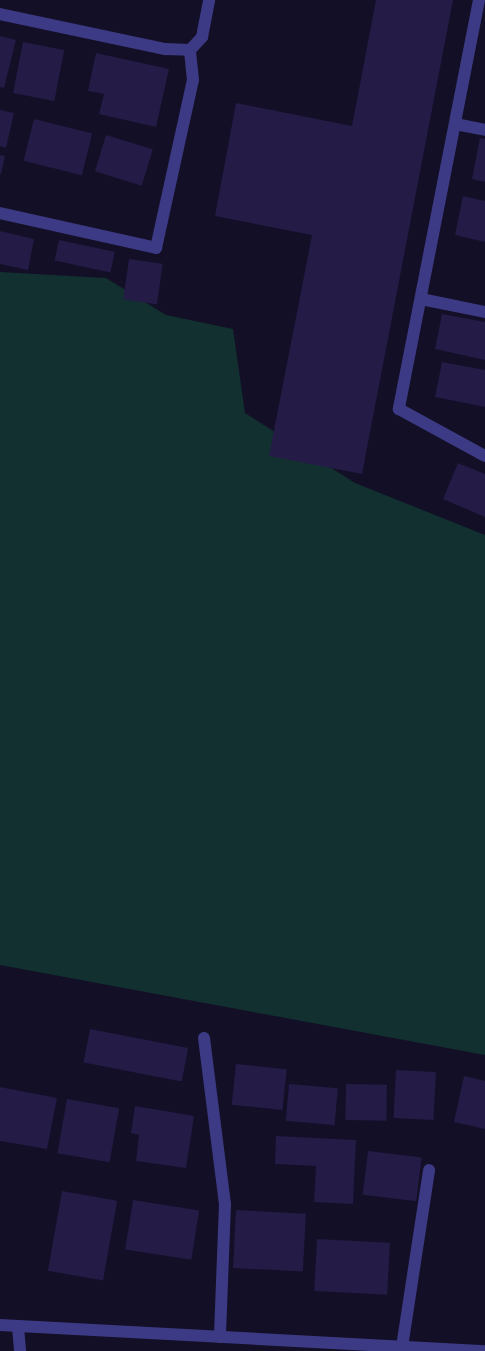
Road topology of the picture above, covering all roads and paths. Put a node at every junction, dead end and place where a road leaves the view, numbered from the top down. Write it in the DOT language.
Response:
graph roads {
  1 [pos="209,0"];
  2 [pos="479,0"];
  3 [pos="0,14"];
  4 [pos="190,50"];
  5 [pos="455,124"];
  6 [pos="485,130"];
  7 [pos="0,213"];
  8 [pos="421,299"];
  9 [pos="485,312"];
  10 [pos="485,456"];
  11 [pos="204,1038"];
  12 [pos="429,1170"];
  13 [pos="0,1325"];
  14 [pos="18,1327"];
  15 [pos="220,1337"];
  16 [pos="402,1347"];
  17 [pos="20,1351"];
  18 [pos="485,1351"];
  1 -- 4 [label="street"];
  2 -- 5 [label="street"];
  3 -- 4 [label="street"];
  4 -- 7 [label="street"];
  5 -- 6 [label="street"];
  5 -- 8 [label="street"];
  8 -- 9 [label="street"];
  8 -- 10 [label="street"];
  11 -- 15 [label="street"];
  12 -- 16 [label="street"];
  13 -- 14 [label="street"];
  14 -- 15 [label="street"];
  14 -- 17 [label="street"];
  15 -- 16 [label="street"];
  16 -- 18 [label="street"];
}
